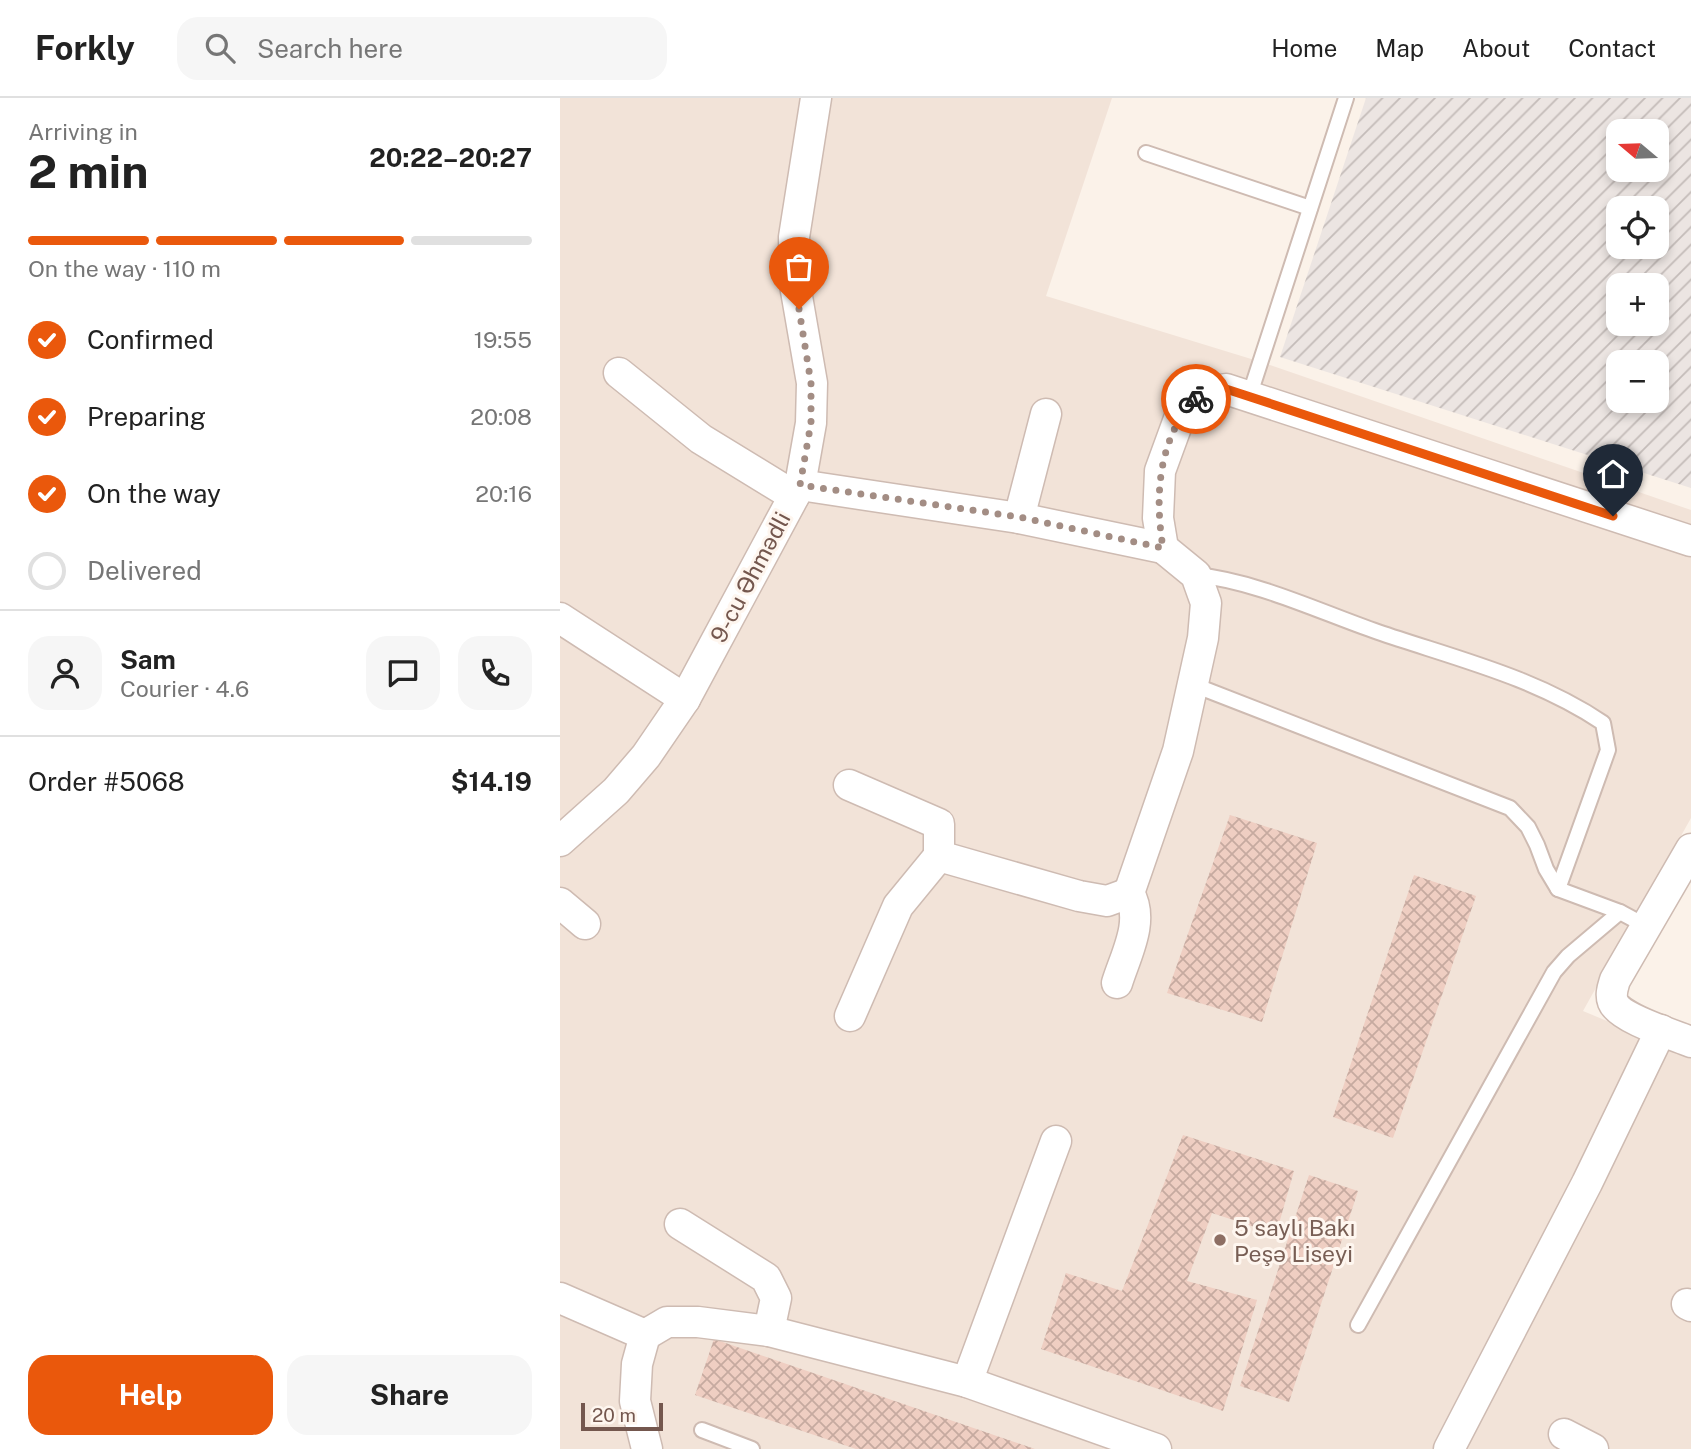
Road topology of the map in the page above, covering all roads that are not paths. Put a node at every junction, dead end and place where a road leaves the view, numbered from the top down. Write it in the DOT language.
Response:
graph roads {
  1 [pos="816,98"];
  2 [pos="1346,98"];
  3 [pos="1146,153"];
  4 [pos="1310,208"];
  5 [pos="619,373"];
  6 [pos="1238,393"];
  7 [pos="1046,414"];
  8 [pos="797,491"];
  9 [pos="1019,517"];
  10 [pos="1691,541"];
  11 [pos="1163,548"];
  12 [pos="1196,575"];
  13 [pos="560,618"];
  14 [pos="1194,685"];
  15 [pos="685,699"];
  16 [pos="849,785"];
  17 [pos="560,841"];
  18 [pos="1691,849"];
  19 [pos="939,856"];
  20 [pos="1558,889"];
  21 [pos="1129,893"];
  22 [pos="560,903"];
  23 [pos="1620,912"];
  24 [pos="585,924"];
  25 [pos="1646,926"];
  26 [pos="1116,983"];
  27 [pos="850,1016"];
  28 [pos="1661,1030"];
  29 [pos="1691,1042"];
  30 [pos="1056,1140"];
  31 [pos="680,1224"];
  32 [pos="560,1298"];
  33 [pos="1358,1325"];
  34 [pos="769,1331"];
  35 [pos="645,1335"];
  36 [pos="967,1382"];
  37 [pos="702,1430"];
  38 [pos="1564,1434"];
  39 [pos="647,1449"];
  40 [pos="752,1449"];
  41 [pos="1156,1449"];
  42 [pos="1449,1449"];
  43 [pos="1593,1449"];
  1 -- 8 [label="street, 9-cu Əhmədli"];
  2 -- 4 [label="lane"];
  3 -- 4 [label="lane"];
  4 -- 6 [label="lane"];
  5 -- 8 [label="street"];
  6 -- 10 [label="street"];
  6 -- 11 [label="street"];
  7 -- 9 [label="street"];
  8 -- 9 [label="street"];
  8 -- 15 [label="street, 9-cu Əhmədli"];
  9 -- 11 [label="street"];
  11 -- 12 [label="street"];
  12 -- 14 [label="street"];
  12 -- 20 [label="lane"];
  13 -- 15 [label="street"];
  14 -- 20 [label="lane"];
  14 -- 21 [label="street"];
  15 -- 17 [label="street, 9-cu Əhmədli"];
  16 -- 19 [label="street"];
  18 -- 25 [label="street"];
  19 -- 21 [label="street"];
  19 -- 27 [label="street"];
  20 -- 23 [label="lane"];
  21 -- 26 [label="street"];
  22 -- 24 [label="street"];
  23 -- 25 [label="lane"];
  23 -- 33 [label="lane"];
  25 -- 28 [label="street"];
  28 -- 29 [label="street"];
  28 -- 42 [label="street"];
  30 -- 36 [label="street"];
  31 -- 34 [label="street"];
  32 -- 35 [label="street"];
  34 -- 35 [label="street"];
  34 -- 36 [label="street"];
  35 -- 39 [label="street"];
  36 -- 41 [label="street"];
  37 -- 40 [label="lane"];
  38 -- 43 [label="street"];
}
